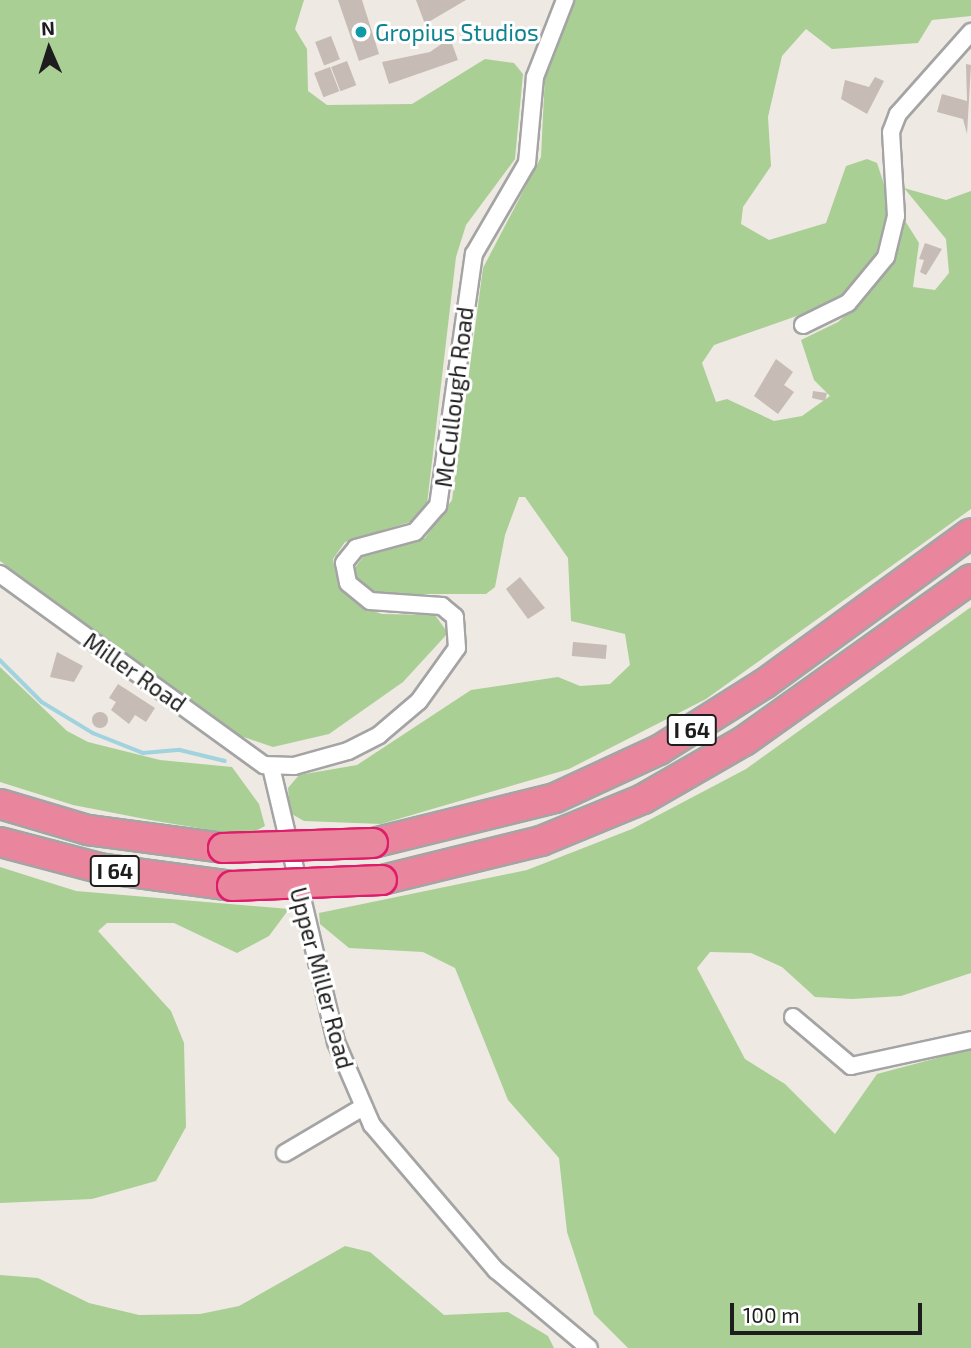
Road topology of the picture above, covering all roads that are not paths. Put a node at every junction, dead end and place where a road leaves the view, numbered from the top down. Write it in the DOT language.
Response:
graph roads {
  1 [pos="565,0"];
  2 [pos="971,32"];
  3 [pos="803,325"];
  4 [pos="971,533"];
  5 [pos="0,574"];
  6 [pos="971,579"];
  7 [pos="271,767"];
  8 [pos="0,804"];
  9 [pos="0,842"];
  10 [pos="793,1017"];
  11 [pos="971,1040"];
  12 [pos="363,1107"];
  13 [pos="285,1153"];
  14 [pos="589,1348"];
  1 -- 7 [label="street, McCullough Road"];
  2 -- 3 [label="street"];
  4 -- 8 [label="highway, I 64, bridge"];
  5 -- 7 [label="street, Miller Road"];
  6 -- 9 [label="highway, I 64, bridge"];
  7 -- 12 [label="street, Upper Miller Road"];
  10 -- 11 [label="street"];
  12 -- 13 [label="street"];
  12 -- 14 [label="street, Upper Miller Road"];
}
